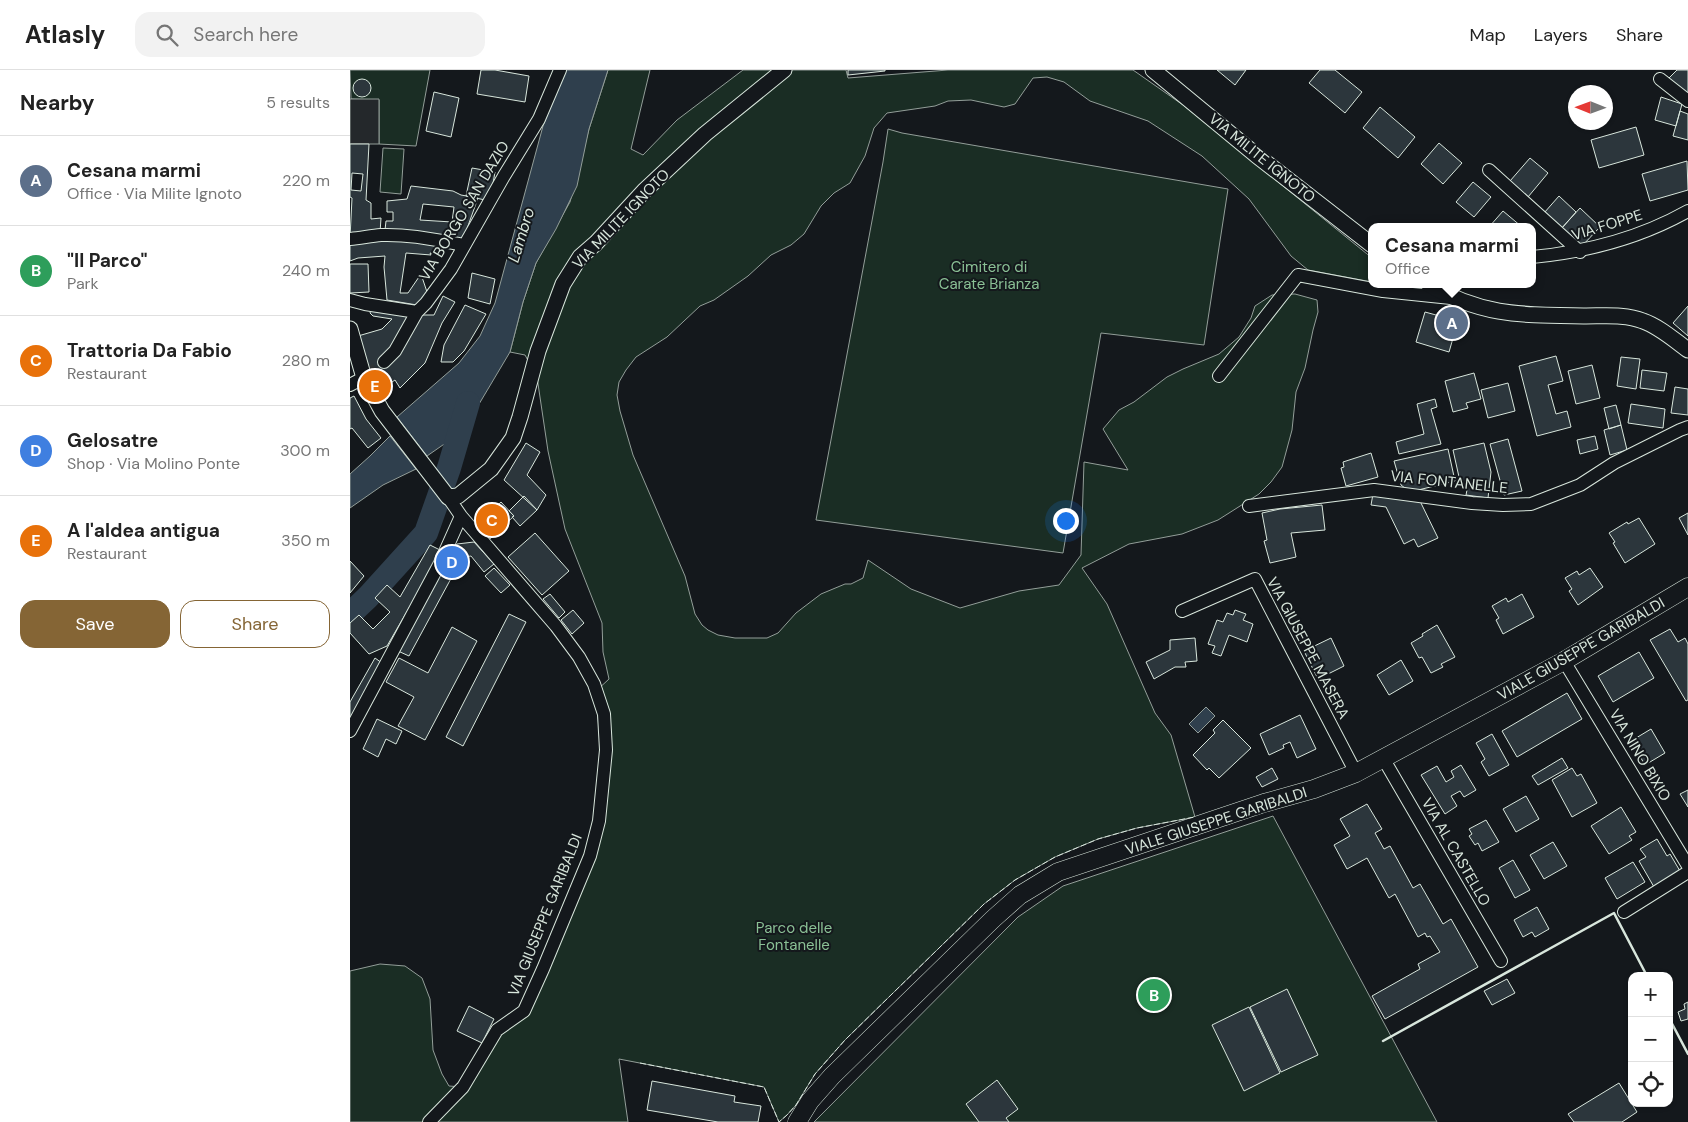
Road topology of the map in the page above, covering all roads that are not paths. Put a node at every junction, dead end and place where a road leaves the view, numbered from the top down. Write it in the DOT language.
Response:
graph roads {
  1 [pos="560,70"];
  2 [pos="784,70"];
  3 [pos="1153,70"];
  4 [pos="1660,79"];
  5 [pos="1688,100"];
  6 [pos="1489,170"];
  7 [pos="1688,211"];
  8 [pos="350,239"];
  9 [pos="1368,242"];
  10 [pos="464,245"];
  11 [pos="1580,252"];
  12 [pos="1536,257"];
  13 [pos="1435,288"];
  14 [pos="1453,299"];
  15 [pos="350,300"];
  16 [pos="417,312"];
  17 [pos="350,329"];
  18 [pos="1688,350"];
  19 [pos="384,362"];
  20 [pos="1219,376"];
  21 [pos="366,377"];
  22 [pos="350,385"];
  23 [pos="1688,427"];
  24 [pos="448,496"];
  25 [pos="1248,506"];
  26 [pos="461,516"];
  27 [pos="1688,587"];
  28 [pos="1182,611"];
  29 [pos="1564,661"];
  30 [pos="350,730"];
  31 [pos="1383,758"];
  32 [pos="1356,773"];
  33 [pos="1688,866"];
  34 [pos="1688,872"];
  35 [pos="1624,912"];
  36 [pos="1501,961"];
  37 [pos="429,1122"];
  38 [pos="797,1122"];
  1 -- 10 [label="street, VIA BORGO SAN DAZIO"];
  2 -- 24 [label="street, VIA MILITE IGNOTO"];
  3 -- 9 [label="street, VIA MILITE IGNOTO"];
  4 -- 5 [label="street"];
  6 -- 11 [label="street"];
  7 -- 11 [label="street, VIA FOPPE"];
  8 -- 10 [label="street"];
  10 -- 16 [label="street, VIA BORGO SAN DAZIO"];
  11 -- 12 [label="street, VIA FOPPE"];
  13 -- 14 [label="street"];
  14 -- 18 [label="street"];
  14 -- 20 [label="street"];
  15 -- 16 [label="street"];
  16 -- 19 [label="street, VIA BORGO SAN DAZIO"];
  17 -- 21 [label="street"];
  21 -- 22 [label="street"];
  21 -- 24 [label="street"];
  23 -- 25 [label="street, VIA FONTANELLE"];
  24 -- 26 [label="street, VIA GIUSEPPE GARIBALDI"];
  26 -- 30 [label="street"];
  26 -- 37 [label="street, VIA GIUSEPPE GARIBALDI"];
  27 -- 29 [label="main road, VIALE GIUSEPPE GARIBALDI"];
  28 -- 32 [label="street, VIA GIUSEPPE MASERA"];
  29 -- 31 [label="main road, VIALE GIUSEPPE GARIBALDI"];
  29 -- 33 [label="street, VIA NINO BIXIO"];
  31 -- 32 [label="main road, VIALE GIUSEPPE GARIBALDI"];
  31 -- 36 [label="street, VIA AL CASTELLO"];
  32 -- 38 [label="main road, VIALE GIUSEPPE GARIBALDI"];
  34 -- 35 [label="street"];
}
